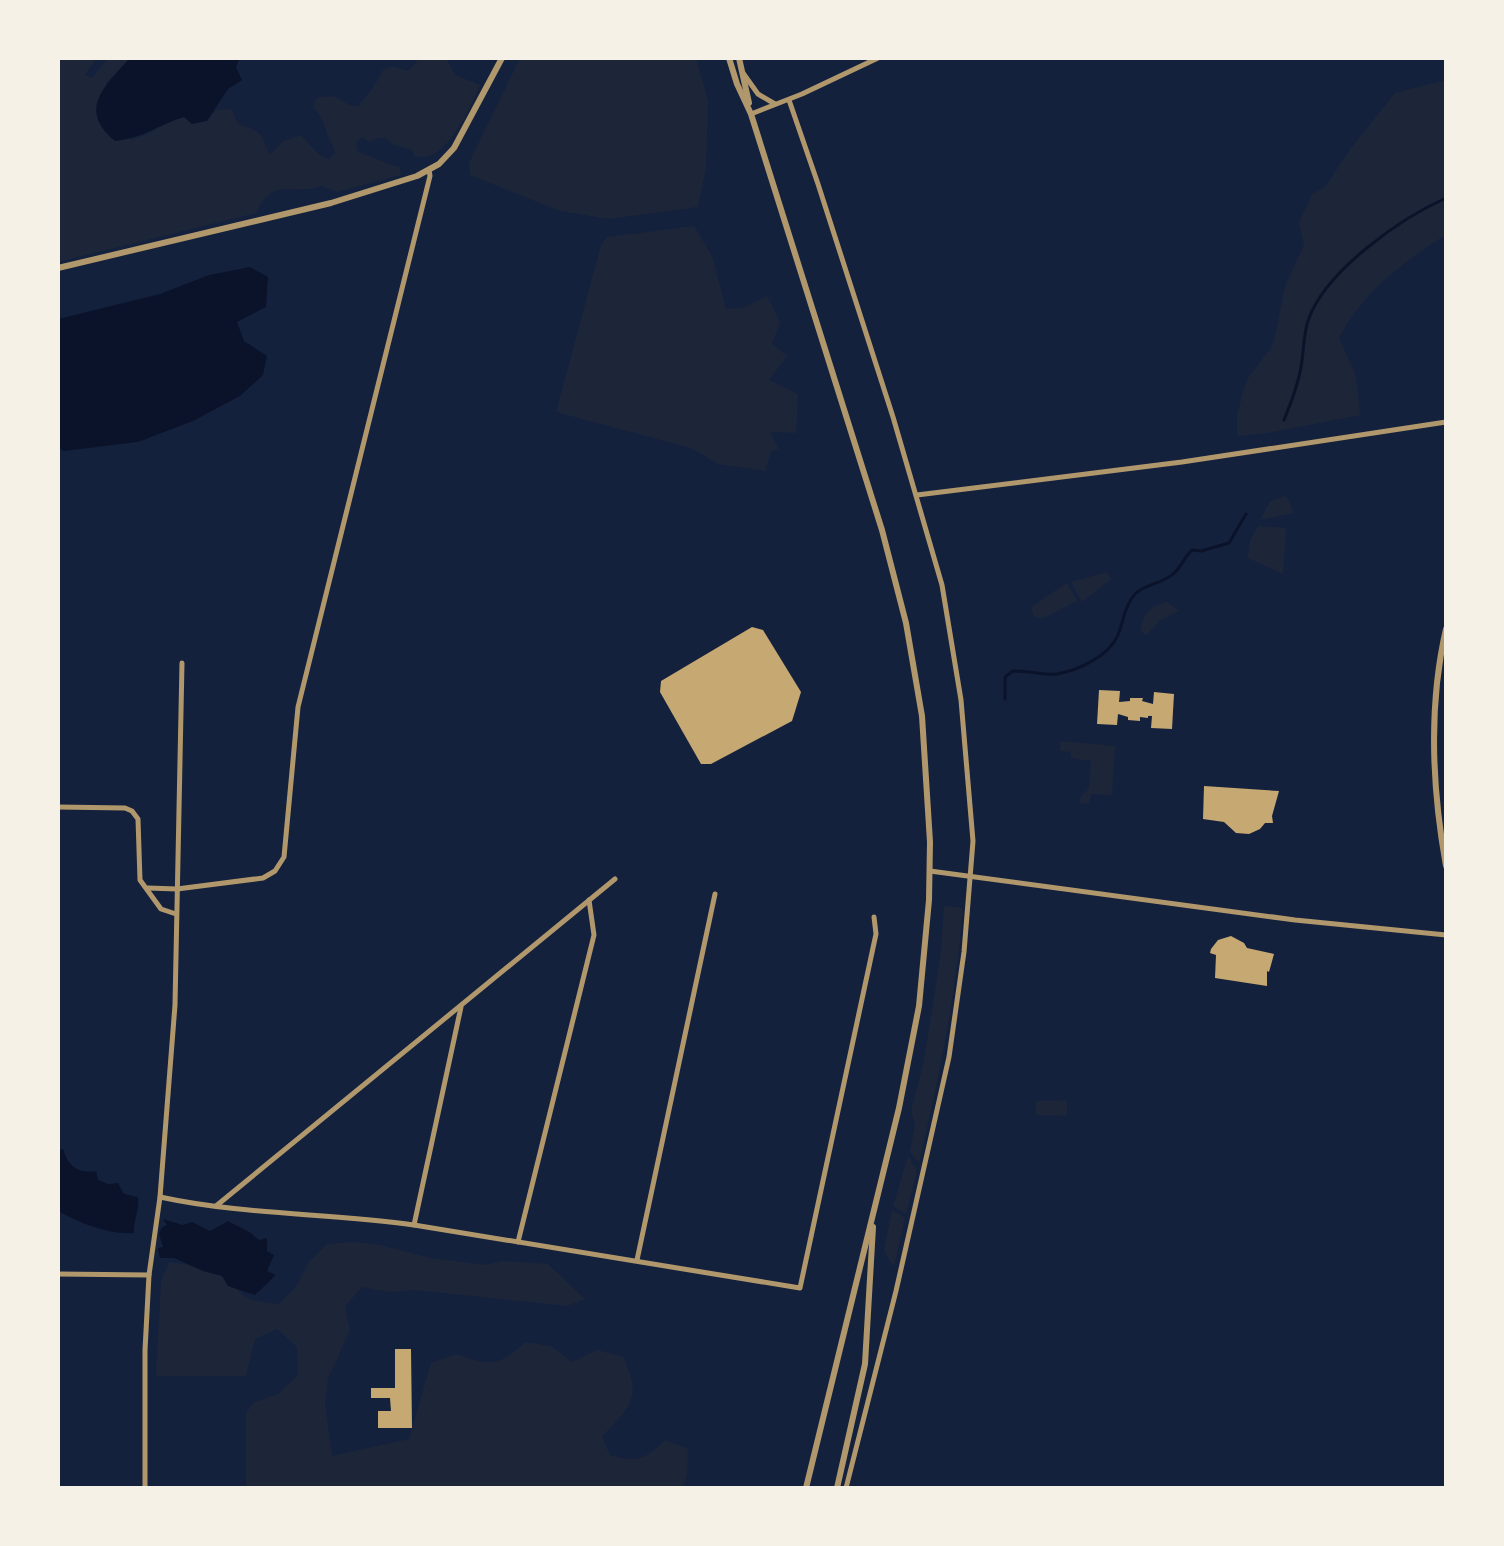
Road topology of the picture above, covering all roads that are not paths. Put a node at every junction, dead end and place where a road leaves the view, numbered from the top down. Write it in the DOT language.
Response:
graph roads {
  1 [pos="502,58"];
  2 [pos="729,58"];
  3 [pos="739,58"];
  4 [pos="878,58"];
  5 [pos="743,73"];
  6 [pos="789,100"];
  7 [pos="776,105"];
  8 [pos="751,112"];
  9 [pos="429,170"];
  10 [pos="58,268"];
  11 [pos="1446,422"];
  12 [pos="917,495"];
  13 [pos="1446,629"];
  14 [pos="182,663"];
  15 [pos="58,807"];
  16 [pos="1446,866"];
  17 [pos="930,871"];
  18 [pos="972,877"];
  19 [pos="615,879"];
  20 [pos="148,888"];
  21 [pos="177,889"];
  22 [pos="715,894"];
  23 [pos="589,900"];
  24 [pos="176,914"];
  25 [pos="874,917"];
  26 [pos="1446,935"];
  27 [pos="461,1006"];
  28 [pos="160,1197"];
  29 [pos="216,1207"];
  30 [pos="874,1211"];
  31 [pos="414,1225"];
  32 [pos="518,1242"];
  33 [pos="637,1260"];
  34 [pos="58,1274"];
  35 [pos="149,1275"];
  36 [pos="809,1486"];
  37 [pos="145,1488"];
  38 [pos="837,1488"];
  39 [pos="846,1488"];
  1 -- 9 [label="street"];
  2 -- 8 [label="street"];
  3 -- 5 [label="street"];
  4 -- 6 [label="street"];
  5 -- 7 [label="street"];
  5 -- 8 [label="street"];
  6 -- 7 [label="street"];
  6 -- 12 [label="street"];
  7 -- 8 [label="street"];
  8 -- 17 [label="street"];
  9 -- 10 [label="street"];
  9 -- 21 [label="street"];
  11 -- 12 [label="street"];
  12 -- 18 [label="street"];
  13 -- 16 [label="street"];
  14 -- 21 [label="street"];
  15 -- 20 [label="street"];
  17 -- 18 [label="street"];
  17 -- 30 [label="street"];
  18 -- 26 [label="street"];
  18 -- 39 [label="street"];
  19 -- 23 [label="street"];
  20 -- 21 [label="street"];
  20 -- 24 [label="street"];
  21 -- 24 [label="street"];
  22 -- 33 [label="street"];
  23 -- 27 [label="street"];
  23 -- 32 [label="street"];
  24 -- 28 [label="street"];
  25 -- 33 [label="street"];
  27 -- 29 [label="street"];
  27 -- 31 [label="street"];
  28 -- 29 [label="street"];
  28 -- 35 [label="street"];
  29 -- 31 [label="street"];
  30 -- 36 [label="street"];
  30 -- 38 [label="street"];
  31 -- 32 [label="street"];
  32 -- 33 [label="street"];
  34 -- 35 [label="street"];
  35 -- 37 [label="street"];
}
